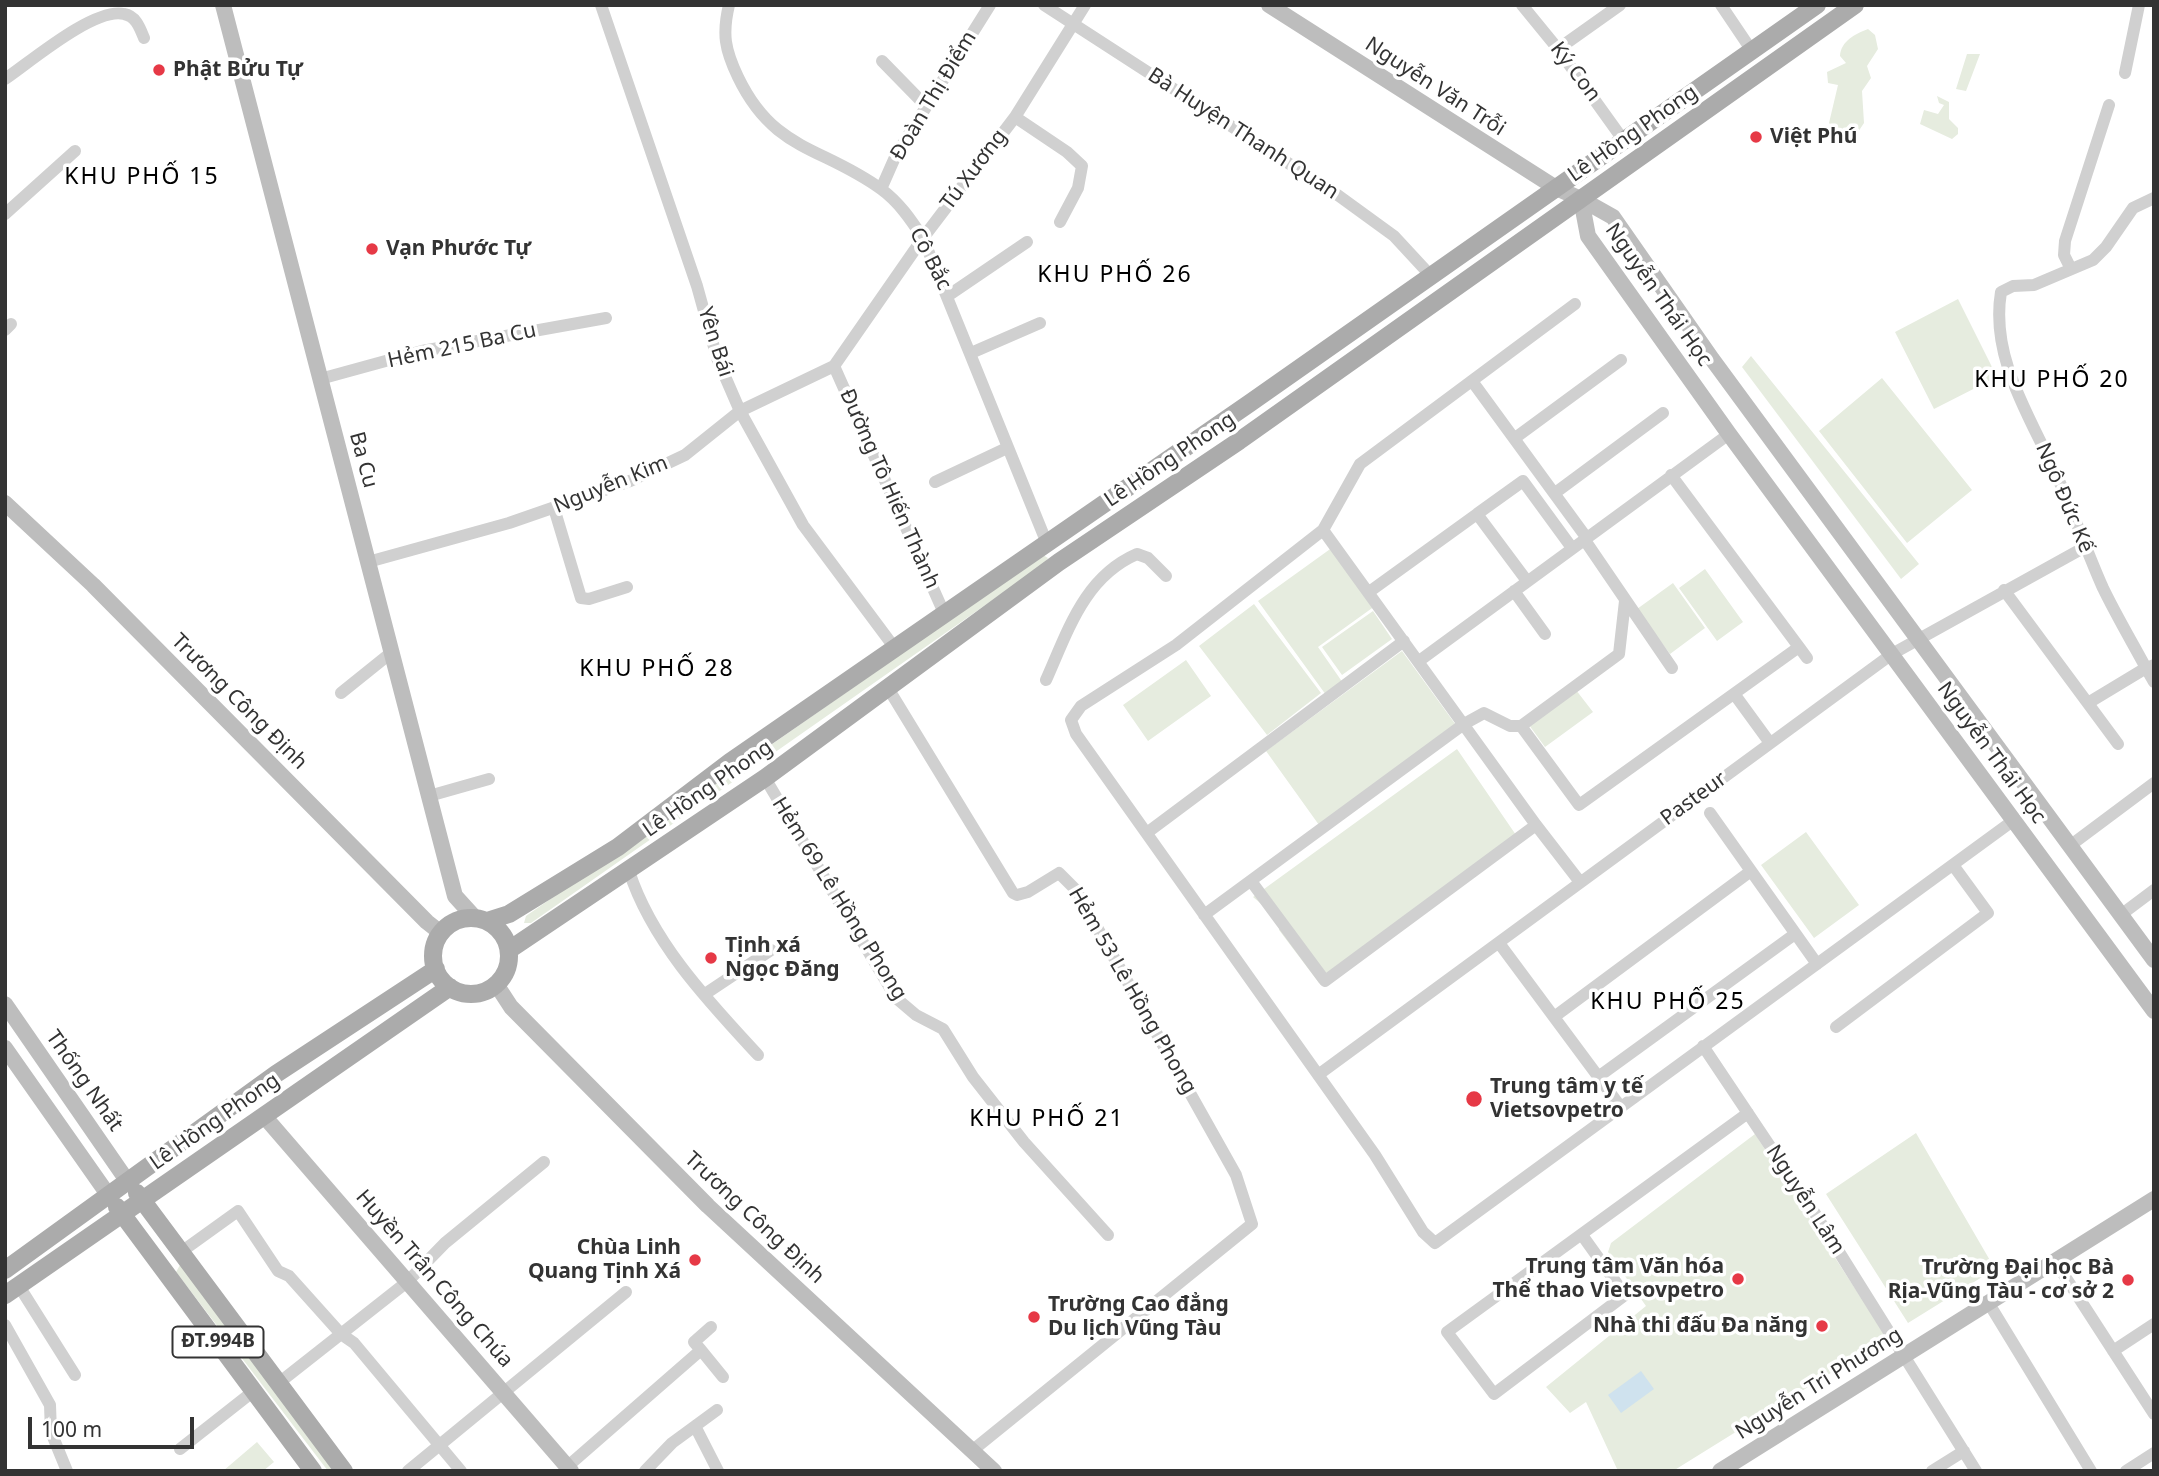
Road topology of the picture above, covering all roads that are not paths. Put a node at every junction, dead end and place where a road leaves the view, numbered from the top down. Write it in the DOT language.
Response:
graph roads {
  1 [pos="223,5"];
  2 [pos="601,5"];
  3 [pos="729,5"];
  4 [pos="990,5"];
  5 [pos="1044,5"];
  6 [pos="1085,5"];
  7 [pos="1269,5"];
  8 [pos="1522,5"];
  9 [pos="1620,5"];
  10 [pos="1721,5"];
  11 [pos="1855,5"];
  12 [pos="2138,5"];
  13 [pos="1802,12"];
  14 [pos="1073,24"];
  15 [pos="144,38"];
  16 [pos="1807,40"];
  17 [pos="1558,49"];
  18 [pos="1752,51"];
  19 [pos="882,61"];
  20 [pos="2125,73"];
  21 [pos="5,79"];
  22 [pos="2109,104"];
  23 [pos="925,105"];
  24 [pos="1014,117"];
  25 [pos="1624,141"];
  26 [pos="75,151"];
  27 [pos="1597,160"];
  28 [pos="1609,178"];
  29 [pos="1556,188"];
  30 [pos="881,189"];
  31 [pos="1581,198"];
  32 [pos="2154,198"];
  33 [pos="5,214"];
  34 [pos="1060,222"];
  35 [pos="923,238"];
  36 [pos="1027,242"];
  37 [pos="2071,269"];
  38 [pos="1431,276"];
  39 [pos="949,295"];
  40 [pos="1576,304"];
  41 [pos="606,318"];
  42 [pos="1040,323"];
  43 [pos="971,353"];
  44 [pos="1621,360"];
  45 [pos="834,366"];
  46 [pos="320,379"];
  47 [pos="1472,381"];
  48 [pos="740,411"];
  49 [pos="1663,413"];
  50 [pos="1754,415"];
  51 [pos="1729,433"];
  52 [pos="1515,438"];
  53 [pos="1007,447"];
  54 [pos="1671,475"];
  55 [pos="935,482"];
  56 [pos="1555,493"];
  57 [pos="5,503"];
  58 [pos="554,508"];
  59 [pos="1477,514"];
  60 [pos="1323,530"];
  61 [pos="1585,538"];
  62 [pos="1046,541"];
  63 [pos="2085,547"];
  64 [pos="1572,548"];
  65 [pos="368,562"];
  66 [pos="1059,562"];
  67 [pos="1166,576"];
  68 [pos="1527,581"];
  69 [pos="627,587"];
  70 [pos="2004,590"];
  71 [pos="1514,591"];
  72 [pos="1369,592"];
  73 [pos="1625,601"];
  74 [pos="944,613"];
  75 [pos="1545,634"];
  76 [pos="1919,640"];
  77 [pos="1404,641"];
  78 [pos="894,647"];
  79 [pos="1799,647"];
  80 [pos="392,652"];
  81 [pos="1892,654"];
  82 [pos="1807,658"];
  83 [pos="1419,661"];
  84 [pos="2150,666"];
  85 [pos="1672,668"];
  86 [pos="1046,680"];
  87 [pos="2154,682"];
  88 [pos="888,688"];
  89 [pos="341,693"];
  90 [pos="1735,695"];
  91 [pos="2088,703"];
  92 [pos="1464,724"];
  93 [pos="1521,726"];
  94 [pos="1770,743"];
  95 [pos="2119,744"];
  96 [pos="765,778"];
  97 [pos="489,779"];
  98 [pos="2154,783"];
  99 [pos="429,796"];
  100 [pos="1710,813"];
  101 [pos="2014,820"];
  102 [pos="1535,825"];
  103 [pos="1148,832"];
  104 [pos="2071,845"];
  105 [pos="1953,865"];
  106 [pos="1751,871"];
  107 [pos="629,872"];
  108 [pos="1251,881"];
  109 [pos="1580,882"];
  110 [pos="2154,890"];
  111 [pos="2122,914"];
  112 [pos="1204,915"];
  113 [pos="481,919"];
  114 [pos="441,933"];
  115 [pos="1795,934"];
  116 [pos="1499,943"];
  117 [pos="509,950"];
  118 [pos="771,950"];
  119 [pos="2154,960"];
  120 [pos="1817,964"];
  121 [pos="436,969"];
  122 [pos="496,984"];
  123 [pos="450,987"];
  124 [pos="705,994"];
  125 [pos="5,1004"];
  126 [pos="2154,1011"];
  127 [pos="1554,1017"];
  128 [pos="1836,1027"];
  129 [pos="1703,1046"];
  130 [pos="5,1048"];
  131 [pos="758,1055"];
  132 [pos="1318,1075"];
  133 [pos="1598,1077"];
  134 [pos="1620,1106"];
  135 [pos="1748,1113"];
  136 [pos="264,1116"];
  137 [pos="544,1162"];
  138 [pos="128,1182"];
  139 [pos="109,1196"];
  140 [pos="2154,1199"];
  141 [pos="142,1200"];
  142 [pos="122,1214"];
  143 [pos="1108,1235"];
  144 [pos="1582,1235"];
  145 [pos="181,1252"];
  146 [pos="2055,1261"];
  147 [pos="5,1270"];
  148 [pos="407,1282"];
  149 [pos="12,1290"];
  150 [pos="626,1292"];
  151 [pos="1988,1302"];
  152 [pos="2154,1324"];
  153 [pos="5,1325"];
  154 [pos="711,1327"];
  155 [pos="341,1334"];
  156 [pos="701,1350"];
  157 [pos="2113,1351"];
  158 [pos="1904,1354"];
  159 [pos="75,1375"];
  160 [pos="723,1377"];
  161 [pos="280,1382"];
  162 [pos="255,1390"];
  163 [pos="503,1390"];
  164 [pos="717,1410"];
  165 [pos="2154,1414"];
  166 [pos="695,1426"];
  167 [pos="439,1446"];
  168 [pos="180,1449"];
  169 [pos="973,1450"];
  170 [pos="1964,1451"];
  171 [pos="2154,1453"];
  172 [pos="569,1468"];
  173 [pos="67,1471"];
  174 [pos="313,1471"];
  175 [pos="344,1471"];
  176 [pos="408,1471"];
  177 [pos="461,1471"];
  178 [pos="645,1471"];
  179 [pos="718,1471"];
  180 [pos="994,1471"];
  181 [pos="1720,1471"];
  182 [pos="1932,1471"];
  183 [pos="1976,1471"];
  184 [pos="2091,1471"];
  185 [pos="2126,1471"];
  1 -- 46 [label="main road, Ba Cu"];
  2 -- 48 [label="street, Yên Bái"];
  3 -- 30 [label="street, Cô Bắc"];
  4 -- 23 [label="street, Đoàn Thị Điểm"];
  5 -- 14 [label="street, Bà Huyện Thanh Quan"];
  6 -- 14 [label="street, Tú Xương"];
  7 -- 29 [label="main road, Nguyễn Văn Trỗi"];
  8 -- 17 [label="street, Ký Con"];
  9 -- 17 [label="street"];
  10 -- 18 [label="street"];
  11 -- 16 [label="main road, Lê Hồng Phong"];
  12 -- 20 [label="street"];
  13 -- 16 [label="main road"];
  13 -- 18 [label="main road, Lê Hồng Phong"];
  14 -- 24 [label="street, Tú Xương"];
  14 -- 38 [label="street, Bà Huyện Thanh Quan"];
  15 -- 21 [label="street"];
  16 -- 28 [label="main road, Lê Hồng Phong"];
  17 -- 25 [label="street, Ký Con"];
  18 -- 25 [label="main road, Lê Hồng Phong"];
  19 -- 23 [label="street"];
  22 -- 37 [label="street"];
  23 -- 30 [label="street, Đoàn Thị Điểm"];
  24 -- 34 [label="street"];
  24 -- 35 [label="street, Tú Xương"];
  25 -- 27 [label="main road, Lê Hồng Phong"];
  26 -- 33 [label="street"];
  27 -- 28 [label="main road"];
  27 -- 29 [label="main road, Lê Hồng Phong"];
  28 -- 31 [label="main road, Lê Hồng Phong"];
  29 -- 31 [label="main road, Nguyễn Văn Trỗi"];
  29 -- 38 [label="main road, Lê Hồng Phong"];
  30 -- 35 [label="street, Cô Bắc"];
  31 -- 50 [label="main road, Nguyễn Thái Học"];
  31 -- 51 [label="main road, Nguyễn Thái Học"];
  31 -- 66 [label="main road, Lê Hồng Phong"];
  32 -- 37 [label="street"];
  35 -- 39 [label="street, Cô Bắc"];
  35 -- 45 [label="street, Tú Xương"];
  36 -- 39 [label="street"];
  37 -- 63 [label="street, Ngô Đức Kế"];
  38 -- 62 [label="main road, Lê Hồng Phong"];
  39 -- 43 [label="street, Cô Bắc"];
  40 -- 47 [label="street"];
  41 -- 46 [label="street, Hẻm 215 Ba Cu"];
  42 -- 43 [label="street"];
  43 -- 53 [label="street, Cô Bắc"];
  44 -- 52 [label="street"];
  45 -- 48 [label="street, Nguyễn Kim"];
  45 -- 74 [label="street, Đường Tô Hiến Thành"];
  46 -- 65 [label="main road, Ba Cu"];
  47 -- 52 [label="street"];
  47 -- 60 [label="street"];
  48 -- 58 [label="street, Nguyễn Kim"];
  48 -- 78 [label="street, Yên Bái"];
  49 -- 56 [label="street"];
  50 -- 51 [label="main road"];
  50 -- 76 [label="main road, Nguyễn Thái Học"];
  51 -- 54 [label="street"];
  51 -- 81 [label="main road, Nguyễn Thái Học"];
  52 -- 56 [label="street"];
  53 -- 55 [label="street"];
  53 -- 62 [label="street, Cô Bắc"];
  54 -- 61 [label="street"];
  54 -- 79 [label="street"];
  56 -- 61 [label="street"];
  57 -- 114 [label="main road, Trương Công Định"];
  58 -- 65 [label="street, Nguyễn Kim"];
  58 -- 69 [label="street"];
  59 -- 64 [label="street"];
  59 -- 68 [label="street"];
  59 -- 72 [label="street"];
  60 -- 72 [label="street"];
  60 -- 103 [label="street"];
  61 -- 64 [label="street"];
  61 -- 73 [label="street"];
  62 -- 66 [label="main road"];
  62 -- 74 [label="main road, Lê Hồng Phong"];
  63 -- 70 [label="street, Pasteur"];
  63 -- 84 [label="street, Ngô Đức Kế"];
  64 -- 68 [label="street"];
  65 -- 80 [label="main road, Ba Cu"];
  66 -- 88 [label="main road, Lê Hồng Phong"];
  67 -- 86 [label="street"];
  68 -- 71 [label="street"];
  70 -- 76 [label="street, Pasteur"];
  70 -- 91 [label="street"];
  71 -- 75 [label="street"];
  71 -- 83 [label="street"];
  72 -- 77 [label="street"];
  73 -- 85 [label="street"];
  73 -- 93 [label="street"];
  74 -- 78 [label="main road, Lê Hồng Phong"];
  76 -- 81 [label="street, Pasteur"];
  76 -- 104 [label="main road, Nguyễn Thái Học"];
  77 -- 83 [label="street"];
  77 -- 103 [label="street"];
  78 -- 113 [label="main road, Lê Hồng Phong"];
  79 -- 82 [label="street"];
  79 -- 90 [label="street"];
  80 -- 89 [label="street"];
  80 -- 99 [label="main road, Ba Cu"];
  81 -- 94 [label="street, Pasteur"];
  81 -- 101 [label="main road, Nguyễn Thái Học"];
  83 -- 92 [label="street"];
  84 -- 87 [label="street, Ngô Đức Kế"];
  84 -- 91 [label="street"];
  88 -- 96 [label="main road, Lê Hồng Phong"];
  88 -- 169 [label="street, Hẻm 53 Lê Hồng Phong"];
  90 -- 93 [label="street"];
  90 -- 94 [label="street"];
  91 -- 95 [label="street"];
  92 -- 93 [label="street"];
  92 -- 102 [label="street"];
  92 -- 108 [label="street"];
  94 -- 109 [label="street, Pasteur"];
  96 -- 107 [label="main road, Lê Hồng Phong"];
  96 -- 143 [label="street, Hẻm 69 Lê Hồng Phong"];
  97 -- 99 [label="street"];
  98 -- 104 [label="street"];
  99 -- 113 [label="main road, Ba Cu"];
  100 -- 106 [label="street"];
  101 -- 105 [label="street"];
  101 -- 126 [label="main road, Nguyễn Thái Học"];
  102 -- 108 [label="street"];
  102 -- 109 [label="street"];
  103 -- 112 [label="street"];
  104 -- 111 [label="main road, Nguyễn Thái Học"];
  105 -- 120 [label="street"];
  105 -- 128 [label="street"];
  106 -- 115 [label="street"];
  106 -- 127 [label="street"];
  107 -- 117 [label="main road, Lê Hồng Phong"];
  107 -- 124 [label="street"];
  108 -- 112 [label="street"];
  109 -- 116 [label="street, Pasteur"];
  110 -- 111 [label="street"];
  111 -- 119 [label="main road, Nguyễn Thái Học"];
  112 -- 132 [label="street"];
  113 -- 114 [label="main road"];
  113 -- 117 [label="main road"];
  114 -- 121 [label="main road"];
  115 -- 120 [label="street"];
  115 -- 133 [label="street"];
  116 -- 127 [label="street"];
  116 -- 132 [label="street, Pasteur"];
  117 -- 122 [label="main road"];
  118 -- 124 [label="street"];
  120 -- 129 [label="street"];
  121 -- 123 [label="main road"];
  121 -- 138 [label="main road, Lê Hồng Phong"];
  122 -- 123 [label="main road"];
  122 -- 169 [label="main road, Trương Công Định"];
  123 -- 136 [label="main road, Lê Hồng Phong"];
  124 -- 131 [label="street"];
  125 -- 138 [label="main road, Thống Nhất"];
  127 -- 133 [label="street"];
  129 -- 134 [label="street"];
  129 -- 135 [label="street, Nguyễn Lâm"];
  130 -- 139 [label="main road"];
  132 -- 134 [label="street"];
  133 -- 134 [label="street"];
  135 -- 144 [label="street"];
  135 -- 158 [label="street, Nguyễn Lâm"];
  136 -- 141 [label="main road, Lê Hồng Phong"];
  136 -- 148 [label="main road, Huyền Trân Công Chúa"];
  137 -- 148 [label="street"];
  138 -- 139 [label="main road, Lê Hồng Phong"];
  138 -- 141 [label="main road"];
  139 -- 142 [label="main road"];
  139 -- 147 [label="main road, Lê Hồng Phong"];
  140 -- 146 [label="main road, Nguyễn Tri Phương"];
  141 -- 142 [label="main road, Lê Hồng Phong"];
  141 -- 145 [label="main road, ĐT.994B"];
  142 -- 149 [label="main road, Lê Hồng Phong"];
  142 -- 162 [label="main road, ĐT.994B"];
  144 -- 144 [label="street"];
  145 -- 155 [label="street"];
  145 -- 161 [label="main road, ĐT.994B"];
  146 -- 151 [label="main road, Nguyễn Tri Phương"];
  146 -- 157 [label="street"];
  148 -- 155 [label="street"];
  148 -- 163 [label="main road, Huyền Trân Công Chúa"];
  149 -- 159 [label="street"];
  150 -- 163 [label="street"];
  151 -- 158 [label="main road, Nguyễn Tri Phương"];
  151 -- 184 [label="street"];
  152 -- 157 [label="street"];
  153 -- 173 [label="street"];
  154 -- 156 [label="street"];
  155 -- 161 [label="street"];
  155 -- 167 [label="street"];
  156 -- 160 [label="street"];
  156 -- 172 [label="street"];
  157 -- 165 [label="street"];
  158 -- 170 [label="street, Nguyễn Lâm"];
  158 -- 181 [label="main road, Nguyễn Tri Phương"];
  161 -- 175 [label="main road, ĐT.994B"];
  162 -- 168 [label="street"];
  162 -- 174 [label="main road, ĐT.994B"];
  163 -- 167 [label="street"];
  163 -- 172 [label="main road, Huyền Trân Công Chúa"];
  164 -- 166 [label="street"];
  166 -- 178 [label="street"];
  166 -- 179 [label="street"];
  167 -- 176 [label="street"];
  167 -- 177 [label="street"];
  169 -- 180 [label="main road, Trương Công Định"];
  170 -- 182 [label="street"];
  170 -- 183 [label="street, Nguyễn Lâm"];
  171 -- 185 [label="street"];
}
